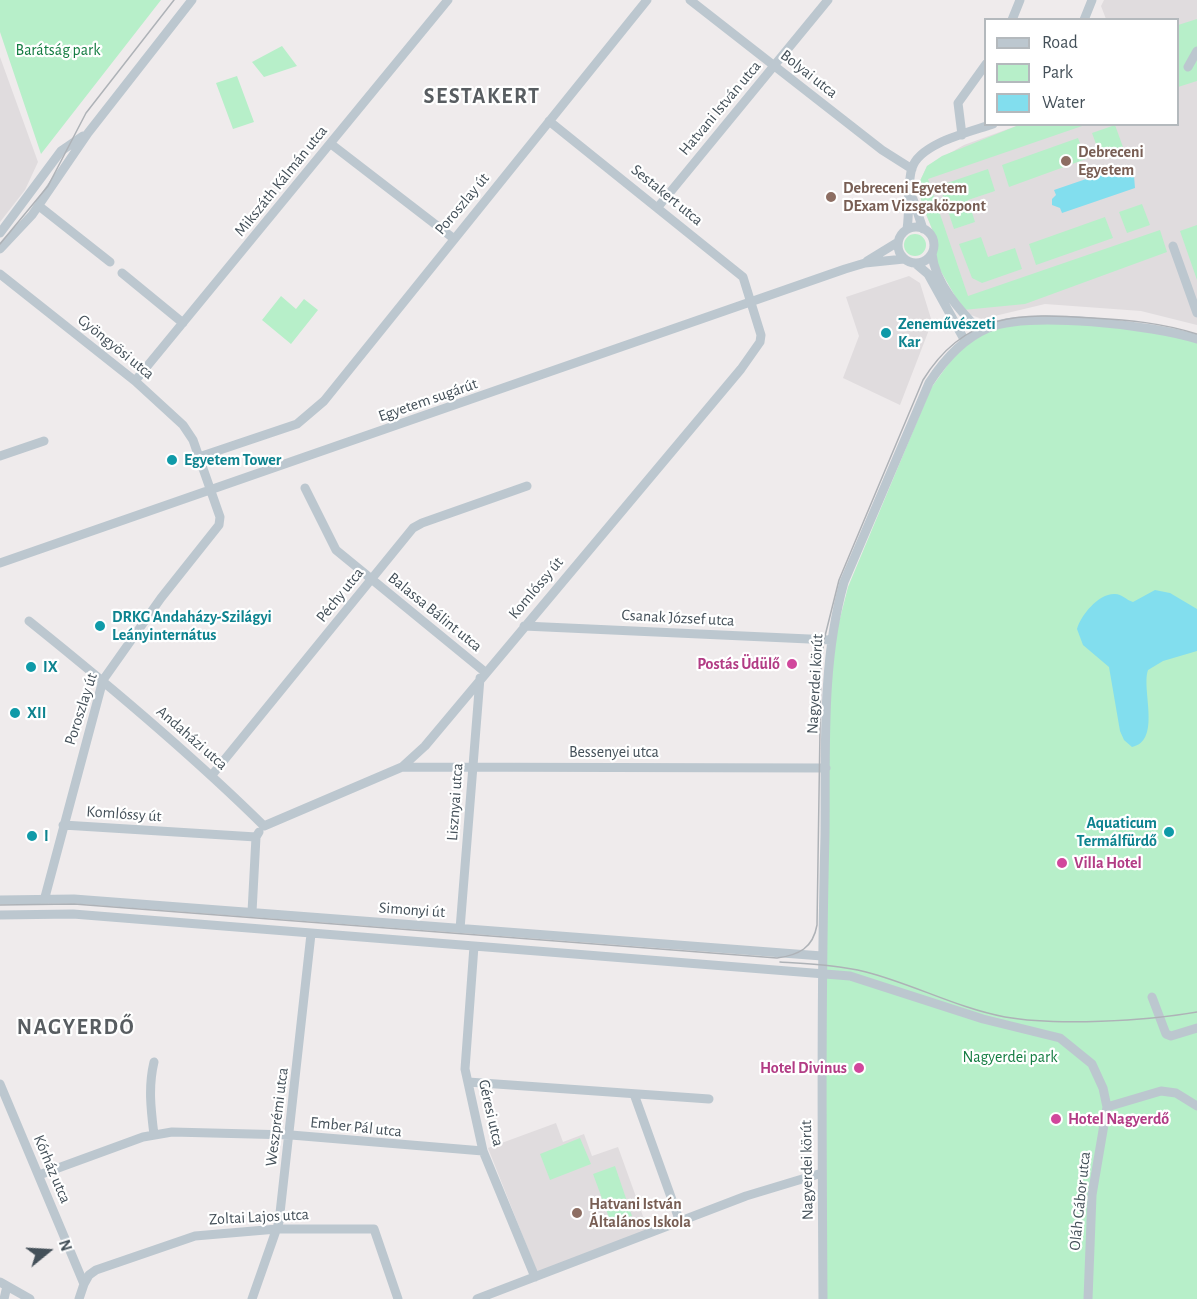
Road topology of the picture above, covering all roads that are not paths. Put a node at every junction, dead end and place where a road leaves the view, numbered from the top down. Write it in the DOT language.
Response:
graph roads {
  1 [pos="192,0"];
  2 [pos="448,0"];
  3 [pos="646,0"];
  4 [pos="690,0"];
  5 [pos="828,0"];
  6 [pos="1020,0"];
  7 [pos="1092,0"];
  8 [pos="1013,18"];
  9 [pos="1085,18"];
  10 [pos="1197,51"];
  11 [pos="1197,64"];
  12 [pos="775,66"];
  13 [pos="984,67"];
  14 [pos="549,121"];
  15 [pos="987,126"];
  16 [pos="88,133"];
  17 [pos="962,135"];
  18 [pos="331,144"];
  19 [pos="912,169"];
  20 [pos="911,194"];
  21 [pos="39,206"];
  22 [pos="658,207"];
  23 [pos="907,229"];
  24 [pos="923,229"];
  25 [pos="0,233"];
  26 [pos="453,238"];
  27 [pos="898,242"];
  28 [pos="1173,246"];
  29 [pos="0,249"];
  30 [pos="932,254"];
  31 [pos="904,259"];
  32 [pos="110,262"];
  33 [pos="865,262"];
  34 [pos="915,263"];
  35 [pos="122,273"];
  36 [pos="0,274"];
  37 [pos="1194,294"];
  38 [pos="749,303"];
  39 [pos="1197,313"];
  40 [pos="183,323"];
  41 [pos="980,332"];
  42 [pos="1197,339"];
  43 [pos="965,341"];
  44 [pos="135,381"];
  45 [pos="44,441"];
  46 [pos="0,456"];
  47 [pos="199,457"];
  48 [pos="527,486"];
  49 [pos="305,488"];
  50 [pos="211,490"];
  51 [pos="219,525"];
  52 [pos="0,563"];
  53 [pos="372,579"];
  54 [pos="29,621"];
  55 [pos="524,626"];
  56 [pos="831,640"];
  57 [pos="482,675"];
  58 [pos="103,680"];
  59 [pos="402,766"];
  60 [pos="472,766"];
  61 [pos="826,768"];
  62 [pos="212,775"];
  63 [pos="63,825"];
  64 [pos="264,825"];
  65 [pos="256,837"];
  66 [pos="45,897"];
  67 [pos="0,900"];
  68 [pos="252,912"];
  69 [pos="0,915"];
  70 [pos="460,929"];
  71 [pos="311,933"];
  72 [pos="474,946"];
  73 [pos="822,956"];
  74 [pos="821,974"];
  75 [pos="1152,997"];
  76 [pos="1197,1028"];
  77 [pos="154,1062"];
  78 [pos="468,1082"];
  79 [pos="0,1084"];
  80 [pos="634,1094"];
  81 [pos="710,1099"];
  82 [pos="1197,1106"];
  83 [pos="1107,1107"];
  84 [pos="154,1135"];
  85 [pos="291,1135"];
  86 [pos="483,1151"];
  87 [pos="822,1173"];
  88 [pos="39,1175"];
  89 [pos="680,1222"];
  90 [pos="277,1229"];
  91 [pos="535,1277"];
  92 [pos="3,1284"];
  93 [pos="84,1284"];
  94 [pos="4,1299"];
  95 [pos="30,1299"];
  96 [pos="79,1299"];
  97 [pos="252,1299"];
  98 [pos="398,1299"];
  99 [pos="477,1299"];
  100 [pos="823,1299"];
  101 [pos="1088,1299"];
  1 -- 16 [label="street"];
  2 -- 18 [label="street, Mikszáth Kálmán utca"];
  3 -- 14 [label="street, Poroszlay út"];
  4 -- 12 [label="street, Bolyai utca"];
  5 -- 12 [label="street, Hatvani István utca"];
  6 -- 8 [label="street"];
  7 -- 9 [label="street"];
  10 -- 11 [label="street"];
  12 -- 19 [label="street, Bolyai utca"];
  12 -- 22 [label="street, Hatvani István utca"];
  13 -- 17 [label="street"];
  14 -- 22 [label="street, Sestakert utca"];
  14 -- 26 [label="street, Poroszlay út"];
  15 -- 17 [label="street"];
  16 -- 21 [label="street"];
  16 -- 25 [label="street"];
  17 -- 19 [label="street"];
  18 -- 26 [label="street"];
  18 -- 40 [label="street, Mikszáth Kálmán utca"];
  19 -- 20 [label="street"];
  20 -- 23 [label="street"];
  20 -- 24 [label="street"];
  21 -- 29 [label="street"];
  21 -- 32 [label="street"];
  22 -- 38 [label="street, Sestakert utca"];
  23 -- 24 [label="street"];
  23 -- 27 [label="street"];
  24 -- 30 [label="street"];
  26 -- 47 [label="street, Poroszlay út"];
  27 -- 31 [label="street"];
  27 -- 33 [label="street, Egyetem sugárút"];
  28 -- 37 [label="street"];
  30 -- 34 [label="street"];
  30 -- 41 [label="street"];
  31 -- 33 [label="street, Egyetem sugárút"];
  31 -- 34 [label="street"];
  33 -- 38 [label="street, Egyetem sugárút"];
  34 -- 43 [label="street"];
  35 -- 40 [label="street"];
  36 -- 44 [label="street, Gyöngyösi utca"];
  37 -- 39 [label="street"];
  38 -- 50 [label="street, Egyetem sugárút"];
  38 -- 55 [label="street, Komlóssy út"];
  40 -- 44 [label="street, Mikszáth Kálmán utca"];
  41 -- 42 [label="street, Nagyerdei körút"];
  41 -- 43 [label="street, Nagyerdei körút"];
  43 -- 56 [label="street, Nagyerdei körút"];
  44 -- 47 [label="street, Gyöngyösi utca"];
  45 -- 46 [label="street"];
  47 -- 50 [label="street, Gyöngyösi utca"];
  48 -- 53 [label="street, Péchy utca"];
  49 -- 53 [label="street, Balassa Bálint utca"];
  50 -- 51 [label="street, Gyöngyösi utca"];
  50 -- 52 [label="street, Egyetem sugárút"];
  51 -- 58 [label="street, Poroszlay út"];
  53 -- 57 [label="street, Balassa Bálint utca"];
  53 -- 62 [label="street, Péchy utca"];
  54 -- 58 [label="street, Andaházi utca"];
  55 -- 56 [label="street, Csanak József utca"];
  55 -- 57 [label="street, Komlóssy út"];
  56 -- 61 [label="street, Nagyerdei körút"];
  57 -- 59 [label="street, Komlóssy út"];
  57 -- 60 [label="street, Lisznyai utca"];
  58 -- 62 [label="street, Andaházi utca"];
  58 -- 63 [label="street, Poroszlay út"];
  59 -- 60 [label="street, Bessenyei utca"];
  59 -- 64 [label="street, Komlóssy út"];
  60 -- 61 [label="street, Bessenyei utca"];
  60 -- 70 [label="street, Lisznyai utca"];
  61 -- 73 [label="street, Nagyerdei körút"];
  62 -- 64 [label="street, Andaházi utca"];
  63 -- 65 [label="street, Komlóssy út"];
  63 -- 66 [label="street, Poroszlay út"];
  64 -- 65 [label="street"];
  65 -- 68 [label="street"];
  66 -- 67 [label="street, Simonyi út"];
  66 -- 68 [label="street, Simonyi út"];
  68 -- 70 [label="street, Simonyi út"];
  69 -- 71 [label="street, Simonyi út"];
  70 -- 73 [label="street, Simonyi út"];
  71 -- 72 [label="street, Simonyi út"];
  71 -- 85 [label="street, Weszprémi utca"];
  72 -- 74 [label="street, Simonyi út"];
  72 -- 78 [label="street, Géresi utca"];
  73 -- 74 [label="street, Nagyerdei körút"];
  74 -- 83 [label="street"];
  74 -- 87 [label="street, Nagyerdei körút"];
  75 -- 76 [label="street"];
  77 -- 84 [label="street"];
  78 -- 80 [label="street"];
  78 -- 86 [label="street, Géresi utca"];
  79 -- 88 [label="street, Kórház utca"];
  80 -- 81 [label="street"];
  80 -- 89 [label="street"];
  82 -- 83 [label="street"];
  83 -- 101 [label="street, Oláh Gábor utca"];
  84 -- 85 [label="street, Ember Pál utca"];
  84 -- 88 [label="street, Ember Pál utca"];
  85 -- 86 [label="street, Ember Pál utca"];
  85 -- 90 [label="street, Weszprémi utca"];
  86 -- 91 [label="street, Géresi utca"];
  87 -- 89 [label="street"];
  87 -- 100 [label="street, Nagyerdei körút"];
  88 -- 93 [label="street, Kórház utca"];
  89 -- 91 [label="street"];
  90 -- 93 [label="street, Zoltai Lajos utca"];
  90 -- 97 [label="street, Weszprémi utca"];
  90 -- 98 [label="street, Zoltai Lajos utca"];
  91 -- 99 [label="street"];
  92 -- 94 [label="street"];
  92 -- 95 [label="street"];
  93 -- 96 [label="street"];
}
